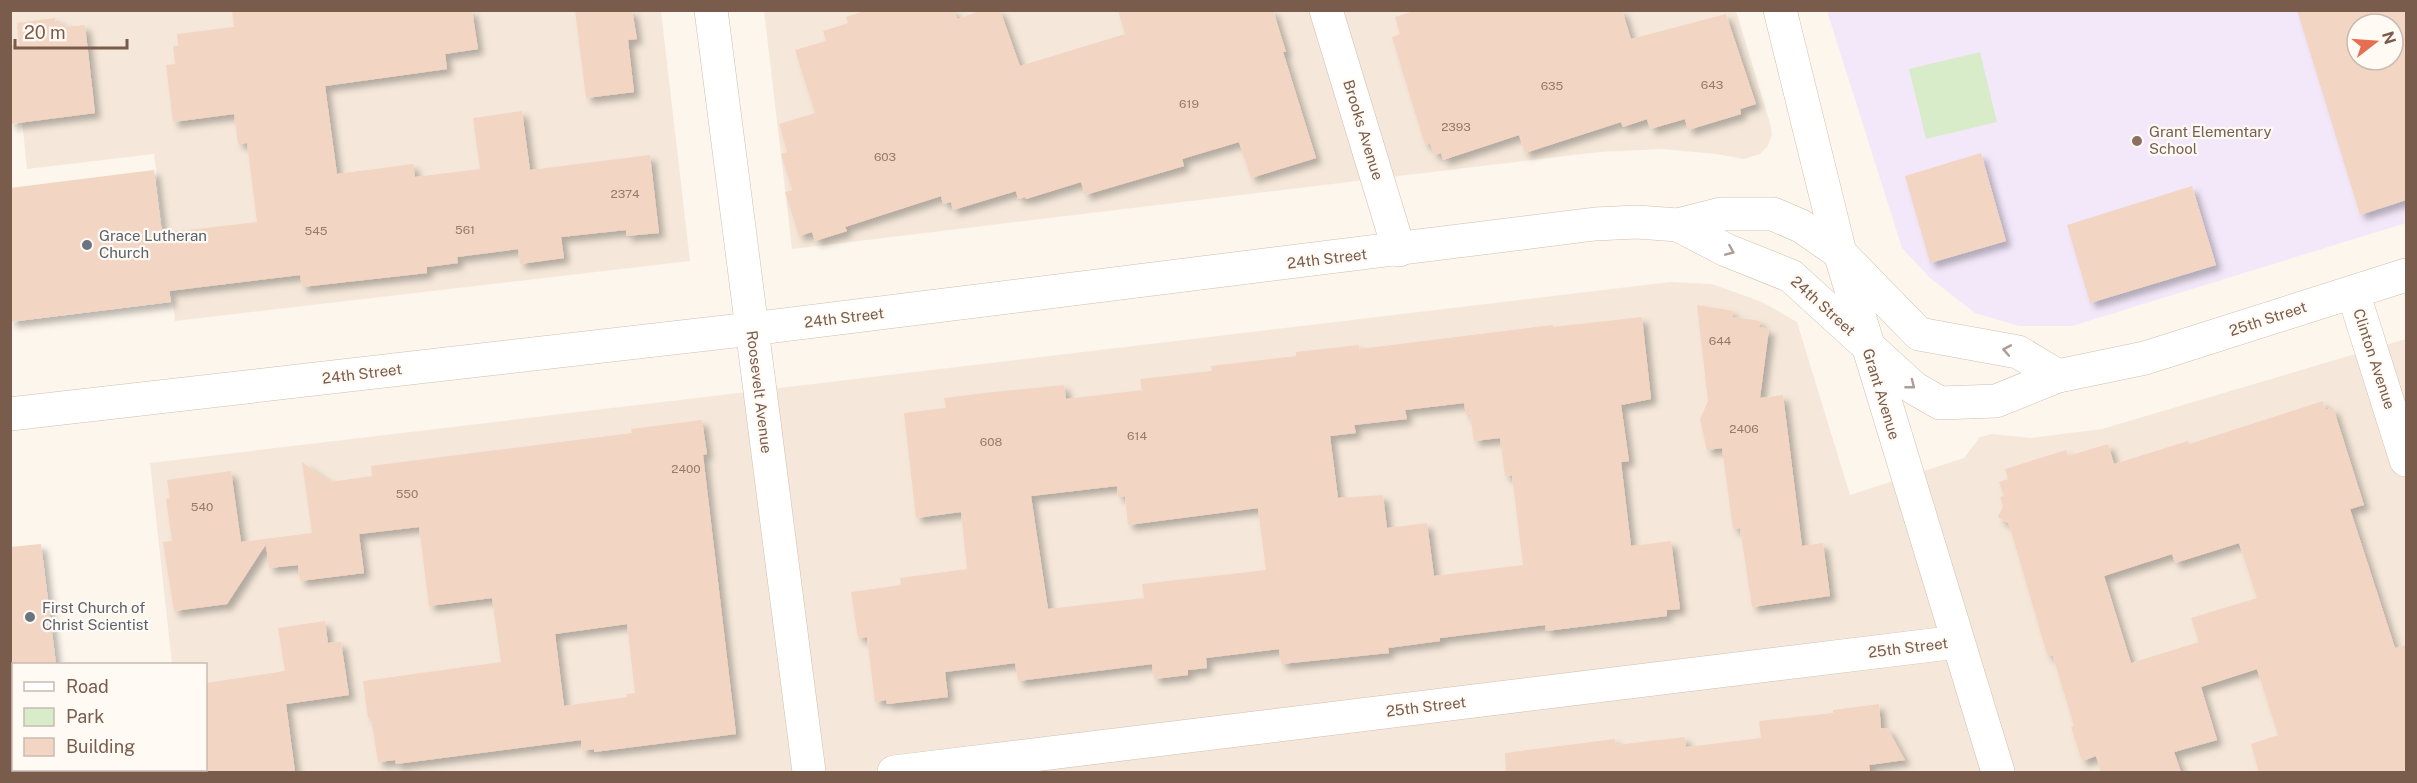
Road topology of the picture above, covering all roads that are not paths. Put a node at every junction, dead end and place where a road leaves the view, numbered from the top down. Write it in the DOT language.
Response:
graph roads {
  1 [pos="711,10"];
  2 [pos="1326,10"];
  3 [pos="1780,10"];
  4 [pos="1678,225"];
  5 [pos="1399,250"];
  6 [pos="1840,253"];
  7 [pos="2406,275"];
  8 [pos="2353,292"];
  9 [pos="751,329"];
  10 [pos="1867,347"];
  11 [pos="2058,376"];
  12 [pos="10,414"];
  13 [pos="2406,460"];
  14 [pos="1957,642"];
  15 [pos="809,772"];
  16 [pos="894,772"];
  17 [pos="1998,772"];
  1 -- 9 [label="street, Roosevelt Avenue"];
  2 -- 5 [label="street, Brooks Avenue"];
  3 -- 6 [label="street, Grant Avenue"];
  4 -- 5 [label="street, 24th Street"];
  4 -- 6 [label="street, 24th Street"];
  4 -- 10 [label="street, 24th Street, one-way"];
  5 -- 9 [label="street, 24th Street"];
  6 -- 10 [label="street, Grant Avenue"];
  11 -- 6 [label="street, one-way"];
  7 -- 8 [label="street, 25th Street"];
  8 -- 11 [label="street, 25th Street"];
  8 -- 13 [label="street, Clinton Avenue"];
  9 -- 12 [label="street, 24th Street"];
  9 -- 15 [label="street, Roosevelt Avenue"];
  10 -- 11 [label="street, 25th Street, one-way"];
  10 -- 14 [label="street, Grant Avenue"];
  14 -- 16 [label="street, 25th Street"];
  14 -- 17 [label="street, Grant Avenue"];
}
